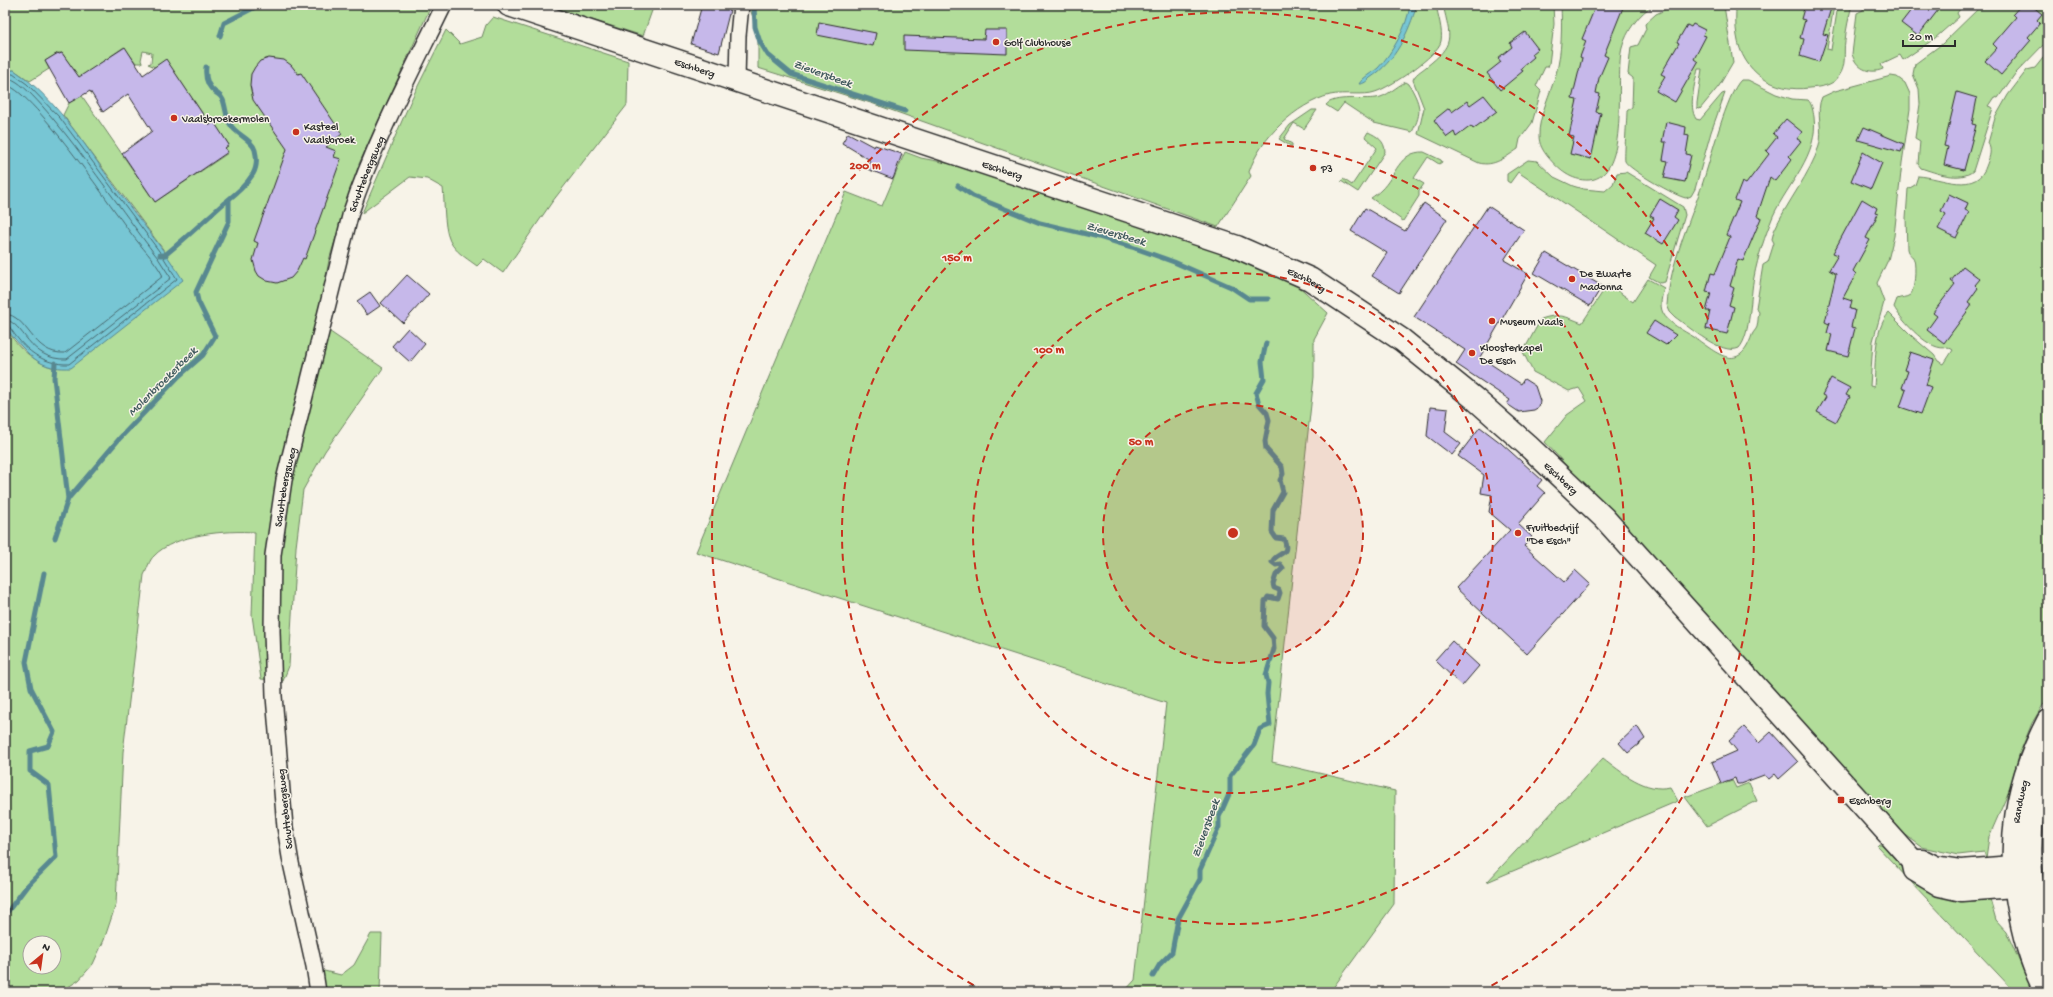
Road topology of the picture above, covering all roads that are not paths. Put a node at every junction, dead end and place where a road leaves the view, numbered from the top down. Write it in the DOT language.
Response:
graph roads {
  1 [pos="444,5"];
  2 [pos="509,5"];
  3 [pos="741,5"];
  4 [pos="737,81"];
  5 [pos="2048,721"];
  6 [pos="2048,752"];
  7 [pos="2019,876"];
  8 [pos="2048,955"];
  9 [pos="318,992"];
  10 [pos="2046,992"];
  1 -- 9 [label="street, Schuttebergsweg"];
  2 -- 4 [label="street, Eschberg"];
  3 -- 4 [label="street"];
  4 -- 7 [label="street, Eschberg"];
  5 -- 7 [label="street, Randweg"];
  6 -- 7 [label="street, Randweg"];
  7 -- 8 [label="street"];
  7 -- 10 [label="street"];
}
